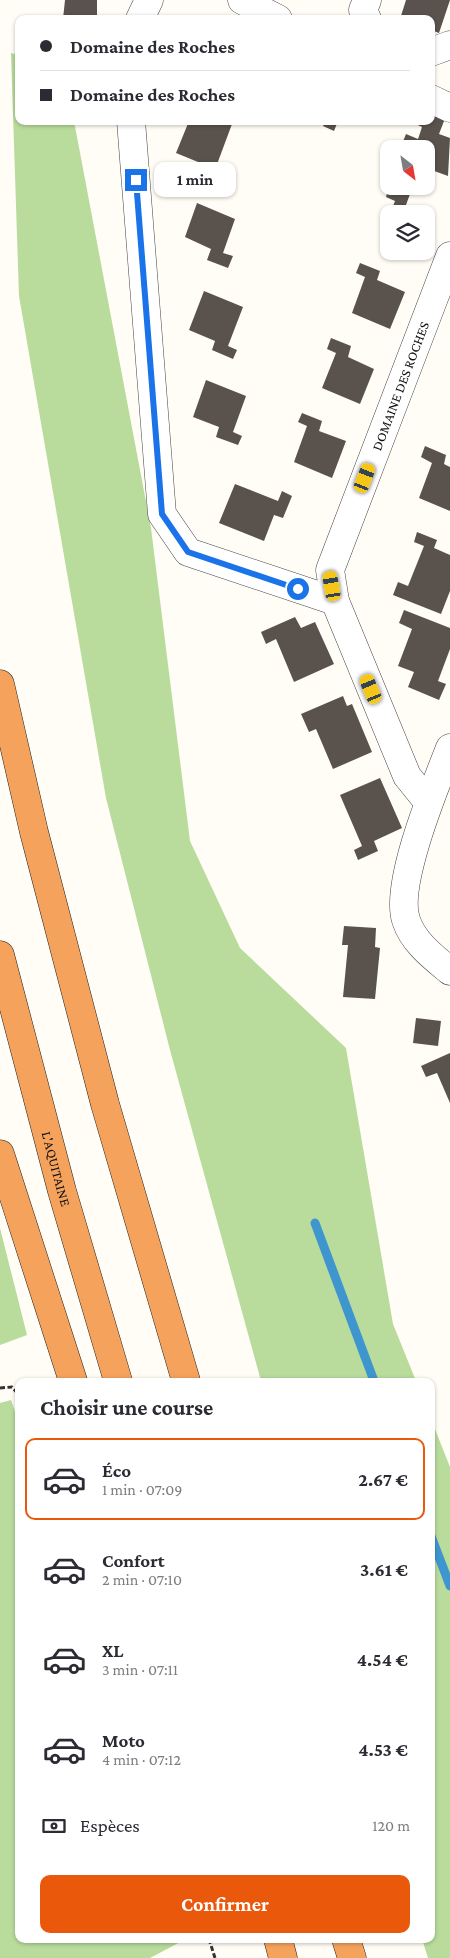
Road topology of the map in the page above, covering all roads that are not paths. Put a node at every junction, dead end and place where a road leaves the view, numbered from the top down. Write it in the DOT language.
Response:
graph roads {
  1 [pos="149,0"];
  2 [pos="242,0"];
  3 [pos="366,0"];
  4 [pos="142,15"];
  5 [pos="270,15"];
  6 [pos="365,15"];
  7 [pos="450,45"];
  8 [pos="435,51"];
  9 [pos="435,100"];
  10 [pos="450,108"];
  11 [pos="131,125"];
  12 [pos="450,256"];
  13 [pos="335,601"];
  14 [pos="0,684"];
  15 [pos="449,752"];
  16 [pos="430,814"];
  17 [pos="0,955"];
  18 [pos="450,971"];
  19 [pos="0,1154"];
  20 [pos="72,1378"];
  21 [pos="117,1378"];
  22 [pos="185,1378"];
  23 [pos="279,1943"];
  24 [pos="347,1943"];
  25 [pos="284,1958"];
  26 [pos="352,1958"];
  1 -- 4 [label="street"];
  2 -- 5 [label="street"];
  3 -- 6 [label="street"];
  7 -- 8 [label="street"];
  9 -- 10 [label="street"];
  11 -- 13 [label="street"];
  12 -- 13 [label="street, DOMAINE DES ROCHES"];
  13 -- 16 [label="street, DOMAINE DES ROCHES"];
  14 -- 22 [label="highway"];
  15 -- 16 [label="street"];
  16 -- 18 [label="street"];
  17 -- 21 [label="highway, L'AQUITAINE"];
  19 -- 20 [label="highway"];
  23 -- 25 [label="highway"];
  24 -- 26 [label="highway"];
}
